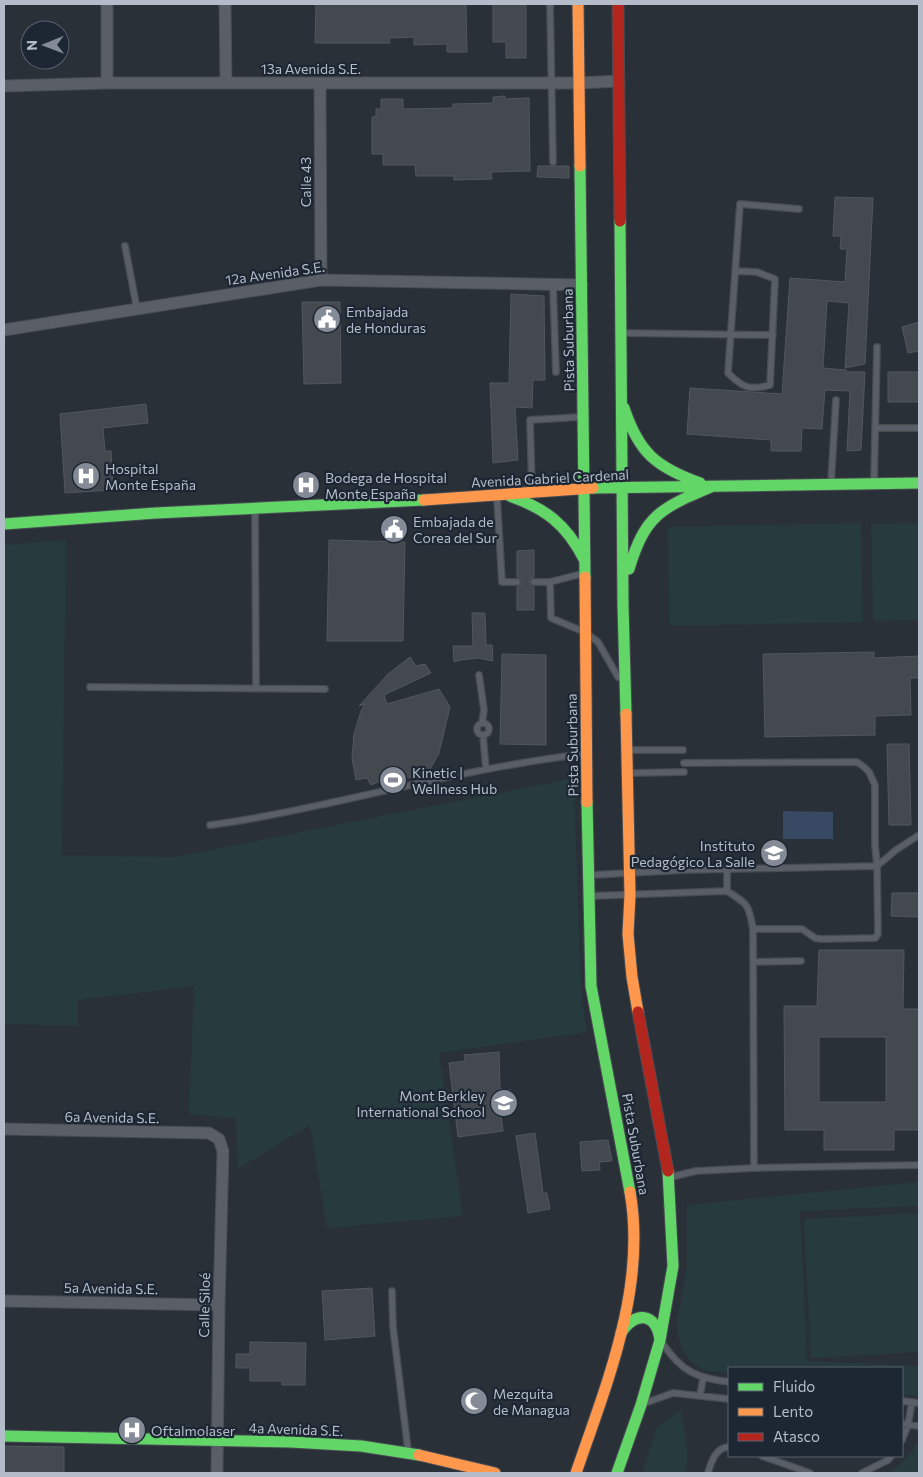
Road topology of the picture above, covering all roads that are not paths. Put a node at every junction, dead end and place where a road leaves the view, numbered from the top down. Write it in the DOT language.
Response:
graph roads {
  1 [pos="106,4"];
  2 [pos="225,4"];
  3 [pos="550,4"];
  4 [pos="578,4"];
  5 [pos="618,4"];
  6 [pos="619,81"];
  7 [pos="107,83"];
  8 [pos="226,83"];
  9 [pos="320,83"];
  10 [pos="552,83"];
  11 [pos="579,83"];
  12 [pos="4,86"];
  13 [pos="553,162"];
  14 [pos="799,209"];
  15 [pos="125,246"];
  16 [pos="735,271"];
  17 [pos="321,280"];
  18 [pos="553,284"];
  19 [pos="582,285"];
  20 [pos="137,309"];
  21 [pos="4,330"];
  22 [pos="621,333"];
  23 [pos="730,334"];
  24 [pos="773,335"];
  25 [pos="877,347"];
  26 [pos="556,372"];
  27 [pos="621,393"];
  28 [pos="836,400"];
  29 [pos="584,417"];
  30 [pos="875,428"];
  31 [pos="919,428"];
  32 [pos="831,483"];
  33 [pos="874,483"];
  34 [pos="919,483"];
  35 [pos="711,487"];
  36 [pos="585,488"];
  37 [pos="622,488"];
  38 [pos="532,492"];
  39 [pos="501,494"];
  40 [pos="255,508"];
  41 [pos="4,524"];
  42 [pos="584,559"];
  43 [pos="585,574"];
  44 [pos="517,582"];
  45 [pos="534,582"];
  46 [pos="550,582"];
  47 [pos="623,604"];
  48 [pos="586,632"];
  49 [pos="479,675"];
  50 [pos="90,687"];
  51 [pos="256,688"];
  52 [pos="325,689"];
  53 [pos="625,693"];
  54 [pos="626,750"];
  55 [pos="684,750"];
  56 [pos="588,753"];
  57 [pos="684,763"];
  58 [pos="486,769"];
  59 [pos="684,772"];
  60 [pos="627,773"];
  61 [pos="210,825"];
  62 [pos="919,835"];
  63 [pos="877,866"];
  64 [pos="727,871"];
  65 [pos="629,873"];
  66 [pos="588,875"];
  67 [pos="727,891"];
  68 [pos="630,895"];
  69 [pos="588,896"];
  70 [pos="753,929"];
  71 [pos="801,961"];
  72 [pos="753,962"];
  73 [pos="4,1130"];
  74 [pos="219,1139"];
  75 [pos="919,1165"];
  76 [pos="754,1168"];
  77 [pos="669,1178"];
  78 [pos="392,1291"];
  79 [pos="4,1301"];
  80 [pos="219,1305"];
  81 [pos="620,1333"];
  82 [pos="660,1340"];
  83 [pos="703,1379"];
  84 [pos="728,1382"];
  85 [pos="700,1395"];
  86 [pos="728,1399"];
  87 [pos="903,1401"];
  88 [pos="912,1402"];
  89 [pos="919,1403"];
  90 [pos="641,1405"];
  91 [pos="905,1424"];
  92 [pos="919,1426"];
  93 [pos="4,1436"];
  94 [pos="217,1441"];
  95 [pos="728,1447"];
  96 [pos="408,1452"];
  97 [pos="765,1457"];
  98 [pos="890,1457"];
  99 [pos="216,1473"];
  100 [pos="495,1473"];
  101 [pos="576,1473"];
  102 [pos="617,1473"];
  103 [pos="708,1473"];
  104 [pos="810,1473"];
  105 [pos="862,1473"];
  1 -- 7 [label="street"];
  2 -- 8 [label="street"];
  3 -- 10 [label="lane"];
  4 -- 11 [label="main road, Pista Suburbana"];
  5 -- 6 [label="main road, Pista Suburbana"];
  6 -- 11 [label="street, 13a Avenida S.E."];
  6 -- 22 [label="main road, Pista Suburbana"];
  7 -- 8 [label="street, 13a Avenida S.E."];
  7 -- 12 [label="street, 13a Avenida S.E."];
  8 -- 9 [label="street, 13a Avenida S.E."];
  9 -- 10 [label="street, 13a Avenida S.E."];
  9 -- 17 [label="street, Calle 43"];
  10 -- 11 [label="street, 13a Avenida S.E."];
  10 -- 13 [label="lane"];
  11 -- 19 [label="main road, Pista Suburbana"];
  14 -- 16 [label="lane"];
  15 -- 20 [label="lane"];
  16 -- 23 [label="lane"];
  16 -- 24 [label="lane"];
  17 -- 18 [label="street, 12a Avenida S.E."];
  17 -- 20 [label="street, 12a Avenida S.E."];
  18 -- 19 [label="street, 12a Avenida S.E."];
  18 -- 26 [label="lane"];
  19 -- 29 [label="main road, Pista Suburbana"];
  20 -- 21 [label="street, 12a Avenida S.E."];
  22 -- 23 [label="lane"];
  22 -- 27 [label="main road, Pista Suburbana"];
  23 -- 24 [label="lane"];
  23 -- 24 [label="lane"];
  25 -- 30 [label="lane"];
  27 -- 35 [label="main road"];
  27 -- 37 [label="main road, Pista Suburbana"];
  28 -- 32 [label="lane"];
  29 -- 36 [label="main road, Pista Suburbana"];
  29 -- 38 [label="lane"];
  30 -- 31 [label="lane"];
  30 -- 33 [label="lane"];
  32 -- 33 [label="main road, Avenida Gabriel Cardenal"];
  32 -- 35 [label="main road, Avenida Gabriel Cardenal"];
  33 -- 34 [label="main road, Avenida Gabriel Cardenal"];
  35 -- 37 [label="main road, Avenida Gabriel Cardenal"];
  35 -- 47 [label="main road"];
  36 -- 37 [label="main road, Avenida Gabriel Cardenal"];
  36 -- 38 [label="main road, Avenida Gabriel Cardenal"];
  36 -- 42 [label="main road, Pista Suburbana"];
  37 -- 47 [label="main road, Pista Suburbana"];
  38 -- 39 [label="main road, Avenida Gabriel Cardenal"];
  39 -- 40 [label="main road, Avenida Gabriel Cardenal"];
  39 -- 42 [label="main road"];
  39 -- 44 [label="lane"];
  40 -- 41 [label="main road, Avenida Gabriel Cardenal"];
  40 -- 51 [label="lane"];
  42 -- 43 [label="main road, Pista Suburbana"];
  43 -- 46 [label="lane"];
  43 -- 48 [label="main road, Pista Suburbana"];
  45 -- 46 [label="lane"];
  46 -- 48 [label="lane"];
  47 -- 53 [label="main road, Pista Suburbana"];
  48 -- 53 [label="lane"];
  48 -- 56 [label="main road, Pista Suburbana"];
  49 -- 58 [label="lane"];
  50 -- 51 [label="lane"];
  51 -- 52 [label="lane"];
  53 -- 54 [label="main road, Pista Suburbana"];
  54 -- 55 [label="lane"];
  54 -- 60 [label="main road, Pista Suburbana"];
  56 -- 58 [label="lane"];
  56 -- 66 [label="main road, Pista Suburbana"];
  57 -- 63 [label="lane"];
  58 -- 61 [label="lane"];
  59 -- 60 [label="lane"];
  60 -- 65 [label="main road, Pista Suburbana"];
  62 -- 63 [label="lane"];
  63 -- 64 [label="lane"];
  63 -- 70 [label="lane"];
  64 -- 65 [label="lane"];
  64 -- 67 [label="lane"];
  65 -- 66 [label="lane"];
  65 -- 68 [label="main road, Pista Suburbana"];
  66 -- 69 [label="main road, Pista Suburbana"];
  67 -- 68 [label="lane"];
  67 -- 70 [label="lane"];
  68 -- 69 [label="lane"];
  68 -- 77 [label="main road, Pista Suburbana"];
  69 -- 81 [label="main road, Pista Suburbana"];
  70 -- 72 [label="lane"];
  71 -- 72 [label="lane"];
  72 -- 76 [label="lane"];
  73 -- 74 [label="street, 6a Avenida S.E."];
  74 -- 80 [label="street, Calle Siloé"];
  75 -- 76 [label="lane"];
  76 -- 77 [label="lane"];
  77 -- 82 [label="main road, Pista Suburbana"];
  78 -- 96 [label="lane"];
  79 -- 80 [label="street, 5a Avenida S.E."];
  80 -- 94 [label="street, Calle Siloé"];
  81 -- 82 [label="main road"];
  81 -- 101 [label="main road, Pista Suburbana"];
  82 -- 83 [label="lane"];
  82 -- 90 [label="main road, Pista Suburbana"];
  83 -- 84 [label="lane"];
  83 -- 85 [label="lane"];
  85 -- 86 [label="lane"];
  85 -- 90 [label="lane"];
  87 -- 88 [label="lane"];
  88 -- 89 [label="lane"];
  88 -- 91 [label="lane"];
  90 -- 102 [label="main road, Pista Suburbana"];
  91 -- 92 [label="lane"];
  93 -- 94 [label="main road, 4a Avenida S.E."];
  94 -- 96 [label="main road, 4a Avenida S.E."];
  94 -- 99 [label="street, Calle Siloé"];
  95 -- 103 [label="lane"];
  96 -- 100 [label="main road, 4a Avenida S.E."];
  97 -- 104 [label="lane"];
  98 -- 105 [label="lane"];
}
